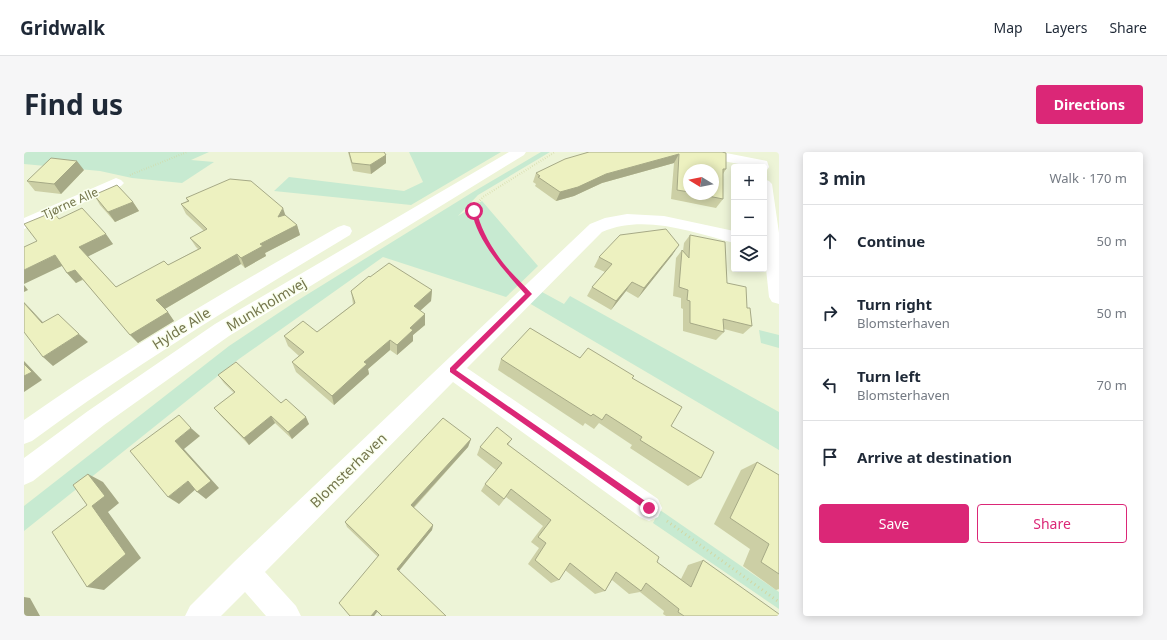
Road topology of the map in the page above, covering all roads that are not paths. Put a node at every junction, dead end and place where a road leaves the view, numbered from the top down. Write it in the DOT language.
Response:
graph roads {
  1 [pos="519,152"];
  2 [pos="698,152"];
  3 [pos="757,164"];
  4 [pos="116,183"];
  5 [pos="766,200"];
  6 [pos="24,224"];
  7 [pos="344,231"];
  8 [pos="731,236"];
  9 [pos="772,245"];
  10 [pos="779,297"];
  11 [pos="452,370"];
  12 [pos="24,433"];
  13 [pos="24,473"];
  14 [pos="649,508"];
  15 [pos="245,571"];
  16 [pos="200,616"];
  17 [pos="286,616"];
  1 -- 13 [label="street, Munkholmvej"];
  2 -- 3 [label="street"];
  4 -- 6 [label="street, Tjørne Alle"];
  5 -- 9 [label="street"];
  7 -- 12 [label="street, Hylde Alle"];
  8 -- 11 [label="street, Blomsterhaven"];
  9 -- 10 [label="street"];
  11 -- 14 [label="street"];
  11 -- 15 [label="street, Blomsterhaven"];
  15 -- 16 [label="street, Blomsterhaven"];
  15 -- 17 [label="street"];
}
